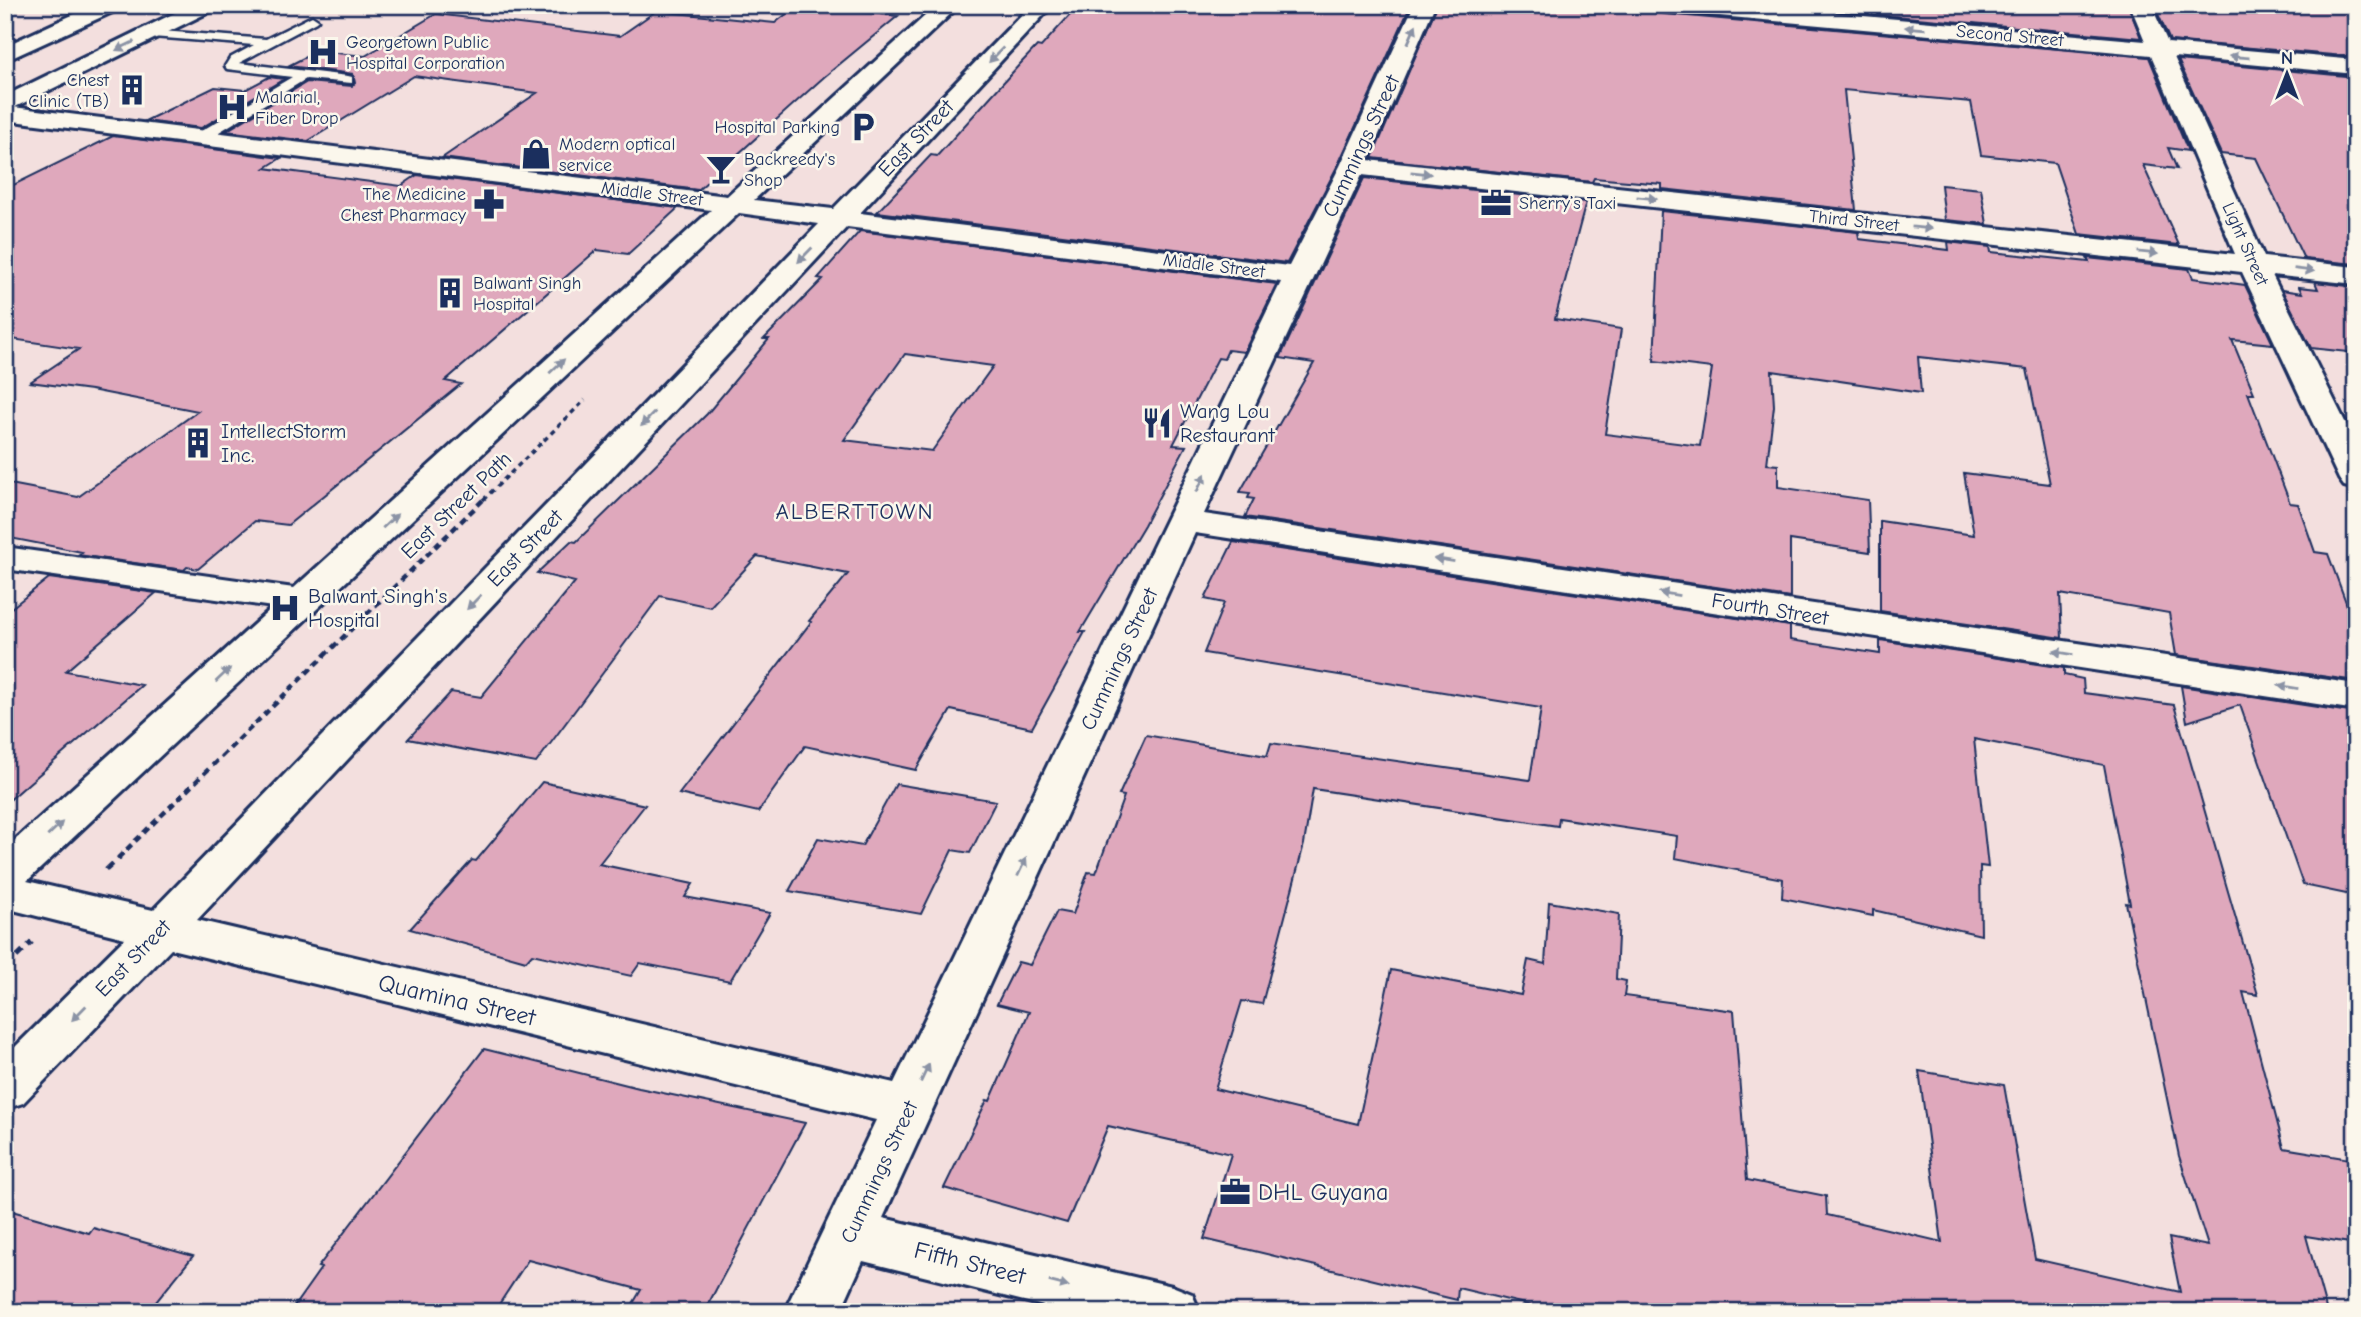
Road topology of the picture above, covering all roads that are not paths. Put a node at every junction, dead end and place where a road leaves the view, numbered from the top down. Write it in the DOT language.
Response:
graph roads {
  1 [pos="111,5"];
  2 [pos="208,5"];
  3 [pos="950,5"];
  4 [pos="1043,5"];
  5 [pos="1425,5"];
  6 [pos="1665,5"];
  7 [pos="2140,5"];
  8 [pos="312,20"];
  9 [pos="152,33"];
  10 [pos="267,43"];
  11 [pos="2160,50"];
  12 [pos="5,54"];
  13 [pos="2356,67"];
  14 [pos="302,76"];
  15 [pos="348,80"];
  16 [pos="5,105"];
  17 [pos="5,113"];
  18 [pos="201,137"];
  19 [pos="1353,166"];
  20 [pos="733,205"];
  21 [pos="839,218"];
  22 [pos="2253,265"];
  23 [pos="1298,276"];
  24 [pos="2356,276"];
  25 [pos="2356,479"];
  26 [pos="1184,521"];
  27 [pos="5,558"];
  28 [pos="303,600"];
  29 [pos="2356,697"];
  30 [pos="5,875"];
  31 [pos="5,892"];
  32 [pos="161,930"];
  33 [pos="5,1089"];
  34 [pos="909,1107"];
  35 [pos="850,1234"];
  36 [pos="812,1312"];
  37 [pos="1171,1312"];
  1 -- 12 [label="street"];
  2 -- 9 [label="street"];
  3 -- 20 [label="street"];
  4 -- 21 [label="street, East Street, one-way"];
  19 -- 5 [label="street, Cummings Street, one-way"];
  11 -- 6 [label="street, Second Street, one-way"];
  7 -- 11 [label="street, Light Street"];
  8 -- 10 [label="lane"];
  9 -- 10 [label="lane"];
  9 -- 16 [label="street, one-way"];
  10 -- 14 [label="lane"];
  13 -- 11 [label="street, Second Street, one-way"];
  11 -- 22 [label="street, Light Street"];
  14 -- 15 [label="lane"];
  14 -- 18 [label="lane"];
  17 -- 18 [label="street, Middle Street"];
  18 -- 20 [label="street, Middle Street"];
  19 -- 22 [label="street, Third Street, one-way"];
  19 -- 23 [label="street, Cummings Street"];
  20 -- 21 [label="street, Middle Street"];
  28 -- 20 [label="street, one-way"];
  21 -- 23 [label="street, Middle Street"];
  21 -- 32 [label="street, East Street, one-way"];
  22 -- 24 [label="street, Third Street, one-way"];
  22 -- 25 [label="street, Light Street"];
  26 -- 23 [label="street, Cummings Street, one-way"];
  29 -- 26 [label="street, Fourth Street, one-way"];
  34 -- 26 [label="street, Cummings Street, one-way"];
  27 -- 28 [label="street"];
  30 -- 28 [label="street, one-way"];
  31 -- 32 [label="street, Quamina Street"];
  32 -- 33 [label="street, East Street, one-way"];
  32 -- 34 [label="street, Quamina Street"];
  34 -- 35 [label="street, Cummings Street"];
  35 -- 36 [label="street, Cummings Street"];
  35 -- 37 [label="street, Fifth Street, one-way"];
}
